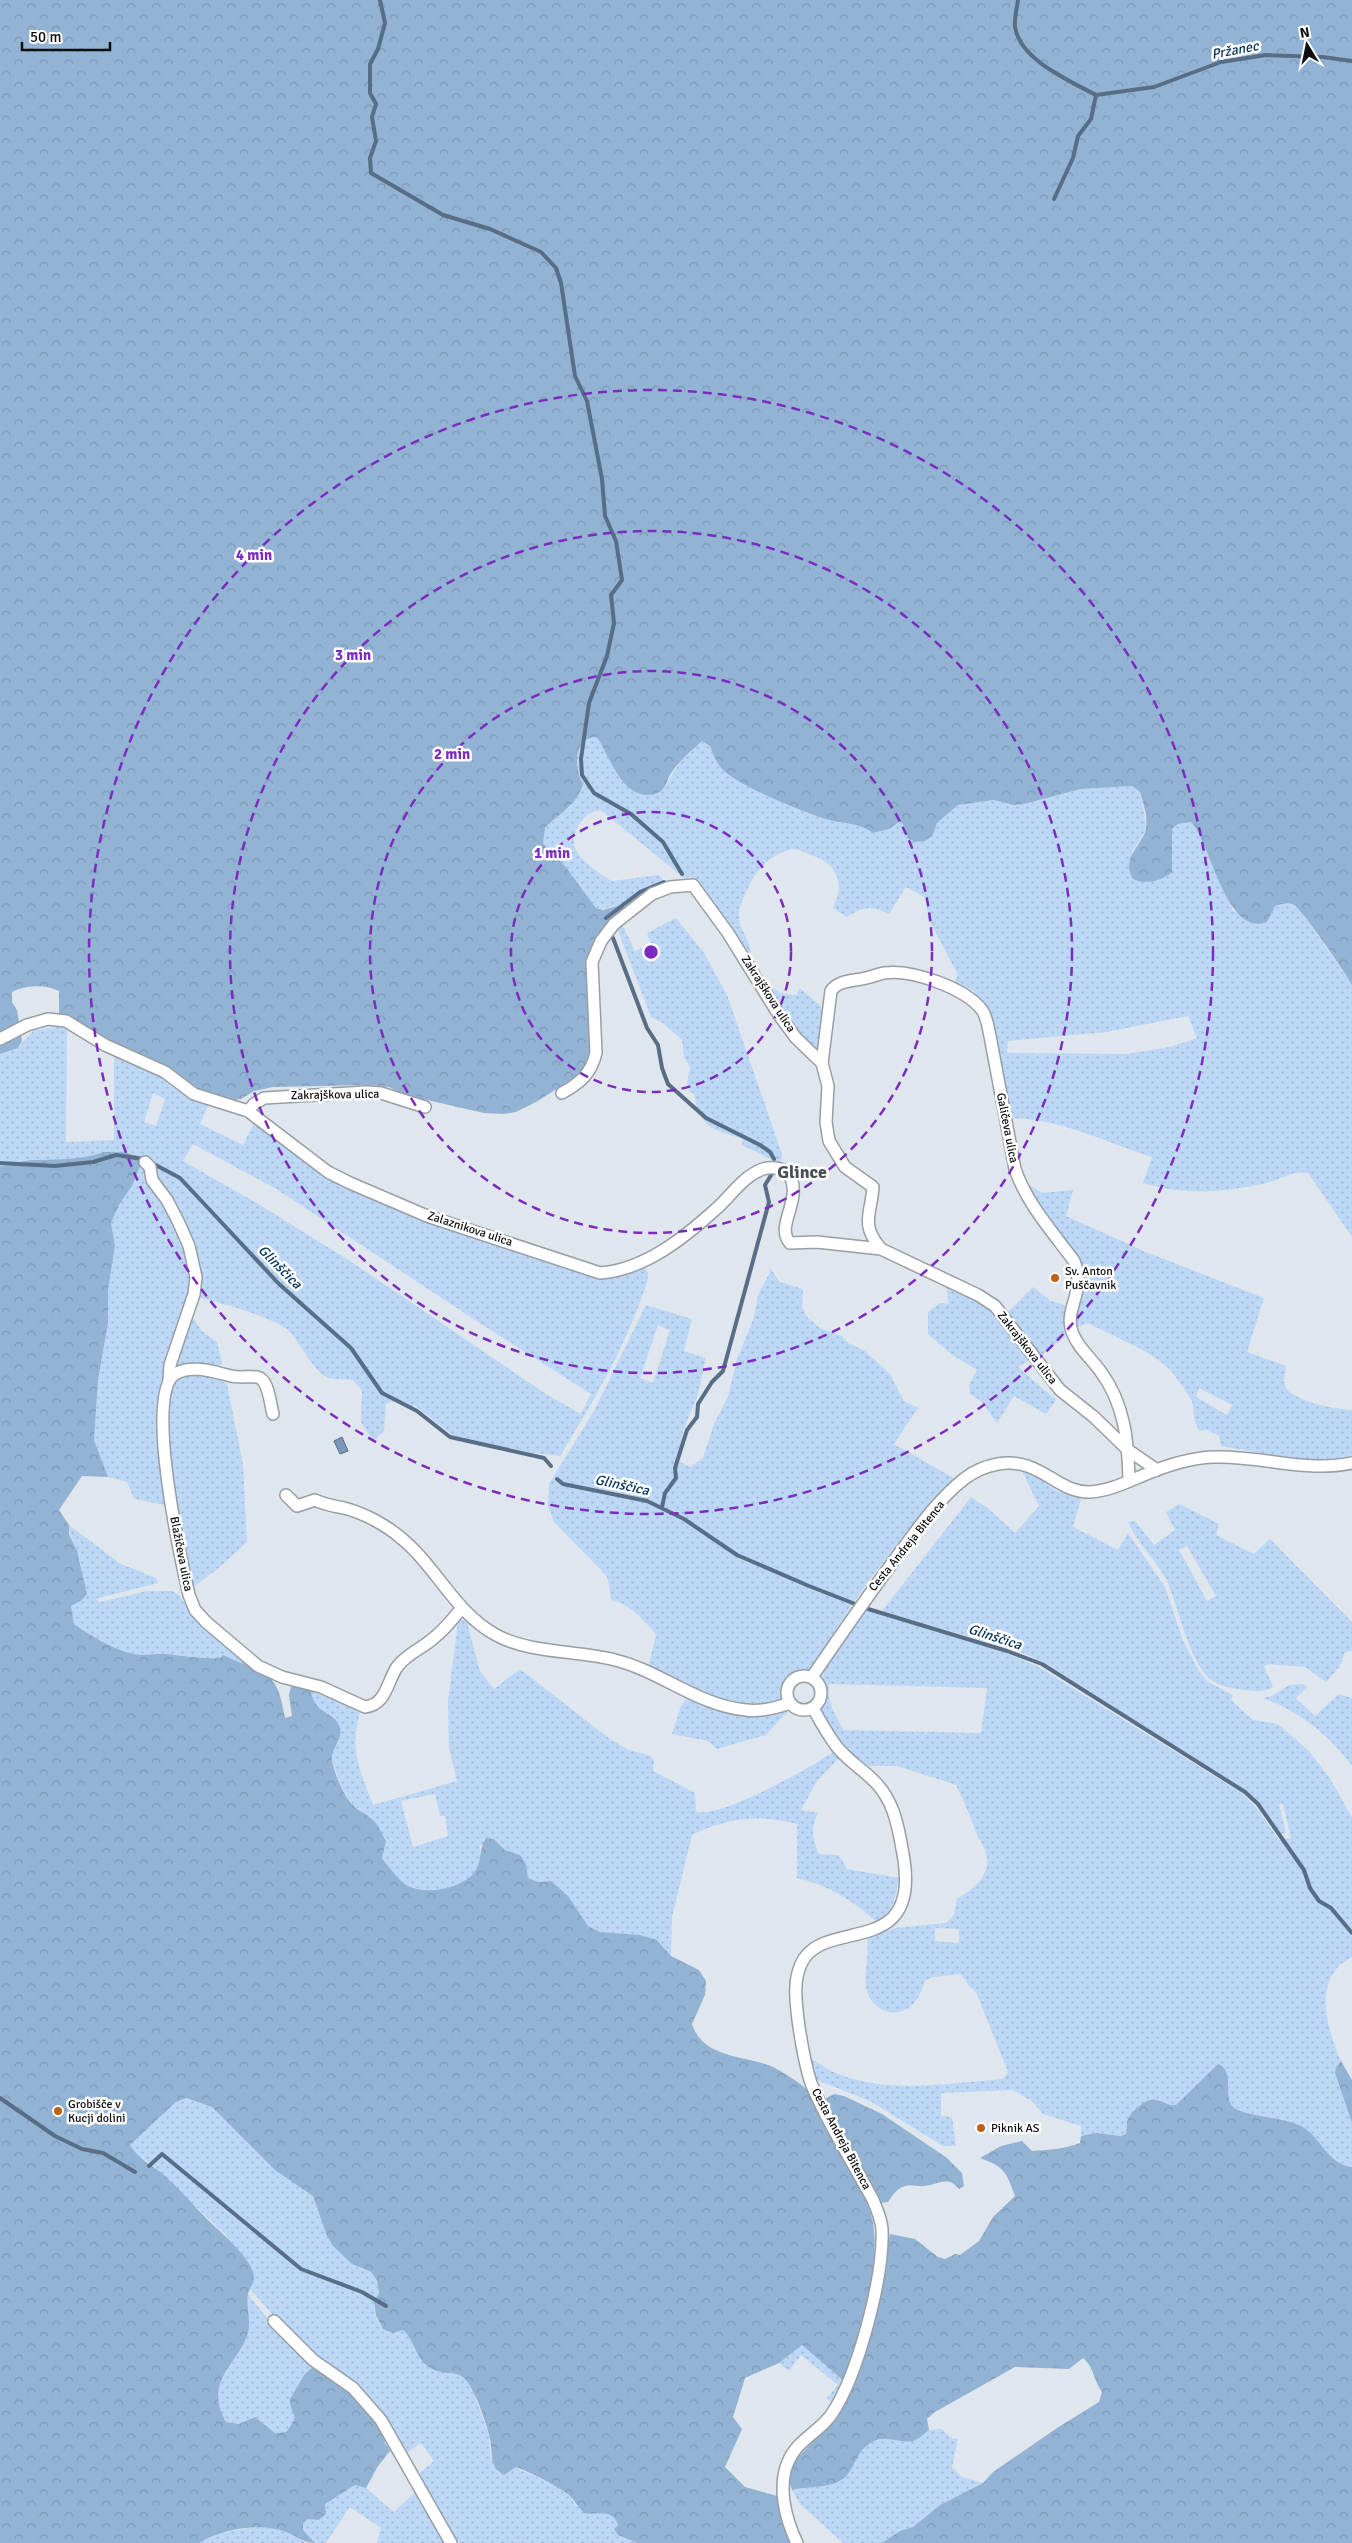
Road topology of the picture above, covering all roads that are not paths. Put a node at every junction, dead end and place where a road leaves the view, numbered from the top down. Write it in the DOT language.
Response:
graph roads {
  1 [pos="0,1039"];
  2 [pos="822,1062"];
  3 [pos="562,1093"];
  4 [pos="425,1107"];
  5 [pos="248,1111"];
  6 [pos="145,1162"];
  7 [pos="881,1249"];
  8 [pos="168,1380"];
  9 [pos="273,1414"];
  10 [pos="1128,1450"];
  11 [pos="1352,1463"];
  12 [pos="1157,1470"];
  13 [pos="1129,1481"];
  14 [pos="286,1494"];
  15 [pos="462,1608"];
  16 [pos="812,1677"];
  17 [pos="790,1703"];
  18 [pos="813,1708"];
  19 [pos="274,2321"];
  20 [pos="451,2543"];
  21 [pos="796,2543"];
  1 -- 5 [label="street, Zalaznikova ulica"];
  2 -- 3 [label="street, Zakrajškova ulica"];
  2 -- 7 [label="street"];
  2 -- 10 [label="street, Galičeva ulica"];
  4 -- 5 [label="street, Zakrajškova ulica"];
  5 -- 7 [label="street, Zalaznikova ulica"];
  6 -- 8 [label="street"];
  7 -- 10 [label="street, Zakrajškova ulica"];
  8 -- 9 [label="street"];
  8 -- 15 [label="street, Blažičeva ulica"];
  10 -- 12 [label="street, Zakrajškova ulica"];
  10 -- 13 [label="street"];
  11 -- 12 [label="street, Cesta Andreja Bitenca"];
  12 -- 13 [label="street, Cesta Andreja Bitenca"];
  13 -- 16 [label="street, Cesta Andreja Bitenca"];
  14 -- 15 [label="street"];
  15 -- 17 [label="street"];
  16 -- 17 [label="street"];
  16 -- 18 [label="street"];
  17 -- 18 [label="street"];
  18 -- 21 [label="street, Cesta Andreja Bitenca"];
  19 -- 20 [label="street"];
}
